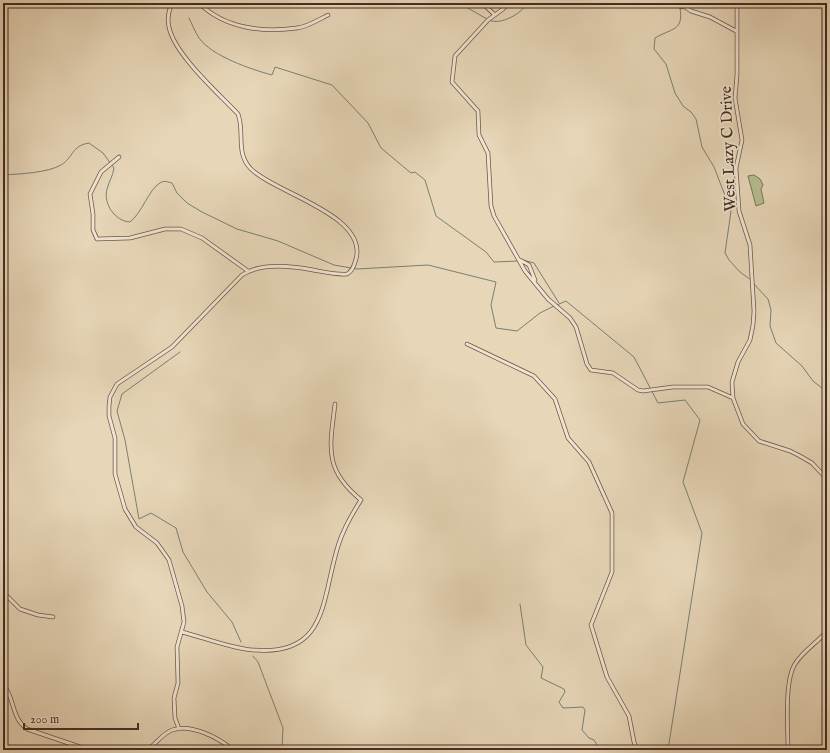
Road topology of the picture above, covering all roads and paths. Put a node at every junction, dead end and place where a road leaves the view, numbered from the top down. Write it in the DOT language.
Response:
graph roads {
  1 [pos="172,3"];
  2 [pos="199,3"];
  3 [pos="482,3"];
  4 [pos="508,3"];
  5 [pos="673,3"];
  6 [pos="679,3"];
  7 [pos="737,3"];
  8 [pos="683,7"];
  9 [pos="328,15"];
  10 [pos="495,15"];
  11 [pos="736,31"];
  12 [pos="119,158"];
  13 [pos="520,260"];
  14 [pos="248,271"];
  15 [pos="535,281"];
  16 [pos="467,344"];
  17 [pos="733,398"];
  18 [pos="335,404"];
  19 [pos="827,479"];
  20 [pos="3,592"];
  21 [pos="53,617"];
  22 [pos="827,631"];
  23 [pos="182,632"];
  24 [pos="3,684"];
  25 [pos="179,729"];
  26 [pos="89,750"];
  27 [pos="147,750"];
  28 [pos="233,750"];
  29 [pos="637,750"];
  30 [pos="788,750"];
  1 -- 14 [label="street"];
  2 -- 9 [label="street"];
  3 -- 10 [label="street"];
  4 -- 10 [label="street"];
  5 -- 8 [label="street"];
  6 -- 8 [label="street"];
  7 -- 11 [label="street, West Lazy C Drive"];
  8 -- 11 [label="street"];
  10 -- 13 [label="street"];
  11 -- 17 [label="street, West Lazy C Drive"];
  12 -- 14 [label="street"];
  13 -- 15 [label="street"];
  13 -- 15 [label="street"];
  14 -- 23 [label="street"];
  15 -- 17 [label="street"];
  16 -- 29 [label="street"];
  17 -- 19 [label="street, West Lazy C Drive"];
  18 -- 23 [label="street"];
  20 -- 21 [label="street"];
  22 -- 30 [label="street"];
  23 -- 25 [label="street"];
  24 -- 26 [label="street"];
  25 -- 27 [label="street"];
  25 -- 28 [label="street"];
}
